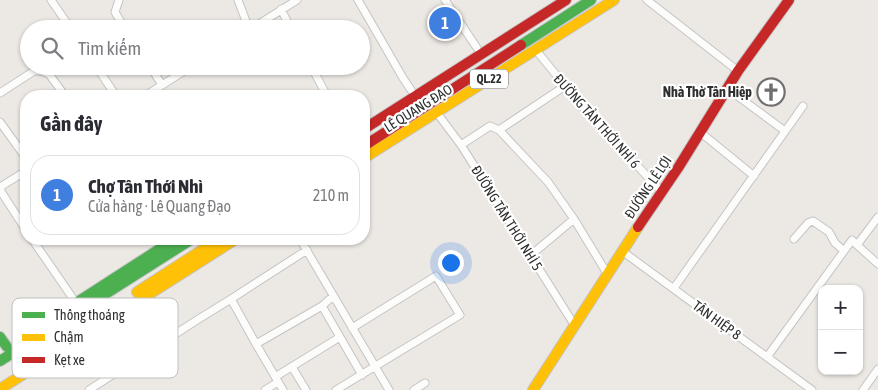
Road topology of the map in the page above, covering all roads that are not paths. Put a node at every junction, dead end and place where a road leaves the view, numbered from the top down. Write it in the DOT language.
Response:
graph roads {
  1 [pos="51,0"];
  2 [pos="119,0"];
  3 [pos="238,0"];
  4 [pos="297,0"];
  5 [pos="358,0"];
  6 [pos="445,0"];
  7 [pos="551,0"];
  8 [pos="566,0"];
  9 [pos="591,0"];
  10 [pos="614,0"];
  11 [pos="647,0"];
  12 [pos="789,0"];
  13 [pos="281,9"];
  14 [pos="65,20"];
  15 [pos="121,20"];
  16 [pos="246,20"];
  17 [pos="264,20"];
  18 [pos="286,20"];
  19 [pos="370,20"];
  20 [pos="370,21"];
  21 [pos="477,48"];
  22 [pos="535,49"];
  23 [pos="738,71"];
  24 [pos="29,75"];
  25 [pos="50,75"];
  26 [pos="102,75"];
  27 [pos="156,75"];
  28 [pos="178,75"];
  29 [pos="316,75"];
  30 [pos="162,85"];
  31 [pos="565,86"];
  32 [pos="728,89"];
  33 [pos="61,90"];
  34 [pos="112,90"];
  35 [pos="154,90"];
  36 [pos="324,90"];
  37 [pos="411,90"];
  38 [pos="0,93"];
  39 [pos="803,106"];
  40 [pos="437,113"];
  41 [pos="370,117"];
  42 [pos="0,122"];
  43 [pos="370,125"];
  44 [pos="498,130"];
  45 [pos="785,131"];
  46 [pos="700,132"];
  47 [pos="370,142"];
  48 [pos="461,145"];
  49 [pos="20,150"];
  50 [pos="370,154"];
  51 [pos="20,175"];
  52 [pos="754,176"];
  53 [pos="0,188"];
  54 [pos="661,190"];
  55 [pos="878,218"];
  56 [pos="574,219"];
  57 [pos="20,220"];
  58 [pos="794,239"];
  59 [pos="36,245"];
  60 [pos="166,245"];
  61 [pos="183,245"];
  62 [pos="210,245"];
  63 [pos="227,245"];
  64 [pos="304,245"];
  65 [pos="858,245"];
  66 [pos="307,250"];
  67 [pos="622,251"];
  68 [pos="844,251"];
  69 [pos="530,255"];
  70 [pos="878,264"];
  71 [pos="608,275"];
  72 [pos="674,288"];
  73 [pos="333,296"];
  74 [pos="73,298"];
  75 [pos="84,298"];
  76 [pos="99,298"];
  77 [pos="127,298"];
  78 [pos="143,298"];
  79 [pos="231,299"];
  80 [pos="322,306"];
  81 [pos="575,326"];
  82 [pos="352,328"];
  83 [pos="178,332"];
  84 [pos="0,337"];
  85 [pos="340,337"];
  86 [pos="256,344"];
  87 [pos="4,350"];
  88 [pos="12,353"];
  89 [pos="767,357"];
  90 [pos="0,361"];
  91 [pos="292,367"];
  92 [pos="375,367"];
  93 [pos="878,369"];
  94 [pos="12,372"];
  95 [pos="362,375"];
  96 [pos="17,378"];
  97 [pos="112,378"];
  98 [pos="0,380"];
  99 [pos="277,380"];
  100 [pos="425,383"];
  101 [pos="98,388"];
  102 [pos="0,389"];
  103 [pos="89,390"];
  104 [pos="265,390"];
  105 [pos="283,390"];
  106 [pos="306,390"];
  107 [pos="336,390"];
  108 [pos="389,390"];
  109 [pos="414,390"];
  110 [pos="533,390"];
  111 [pos="812,390"];
  112 [pos="863,390"];
  1 -- 14 [label="street"];
  2 -- 15 [label="street"];
  3 -- 16 [label="street"];
  4 -- 13 [label="street"];
  5 -- 19 [label="street"];
  6 -- 21 [label="street"];
  7 -- 21 [label="main road, LÊ QUANG ĐẠO / QL.22"];
  8 -- 43 [label="main road, LÊ QUANG ĐẠO / QL.22"];
  9 -- 47 [label="main road, LÊ QUANG ĐẠO / QL.22"];
  10 -- 22 [label="main road, LÊ QUANG ĐẠO / QL.22"];
  11 -- 23 [label="street"];
  12 -- 23 [label="main road, ĐƯỜNG LÊ LỢI"];
  13 -- 17 [label="street"];
  13 -- 18 [label="street"];
  20 -- 37 [label="street"];
  21 -- 37 [label="main road, LÊ QUANG ĐẠO / QL.22"];
  22 -- 31 [label="street, ĐƯỜNG TẢN THỚI NHÌ 6"];
  22 -- 40 [label="main road, LÊ QUANG ĐẠO / QL.22"];
  23 -- 32 [label="main road, ĐƯỜNG LÊ LỢI"];
  24 -- 38 [label="street"];
  25 -- 33 [label="street"];
  26 -- 34 [label="street"];
  27 -- 30 [label="street"];
  28 -- 30 [label="street"];
  29 -- 36 [label="street"];
  30 -- 35 [label="street"];
  31 -- 44 [label="street"];
  31 -- 54 [label="street, ĐƯỜNG TẢN THỚI NHÌ 6"];
  32 -- 45 [label="street"];
  32 -- 46 [label="main road, ĐƯỜNG LÊ LỢI"];
  37 -- 41 [label="main road, LÊ QUANG ĐẠO / QL.22"];
  39 -- 45 [label="street"];
  40 -- 48 [label="street, ĐƯỜNG TÂN THỚI NHÌ 5"];
  40 -- 50 [label="main road, LÊ QUANG ĐẠO / QL.22"];
  42 -- 49 [label="street"];
  44 -- 48 [label="street"];
  44 -- 56 [label="street"];
  45 -- 52 [label="street"];
  46 -- 52 [label="street"];
  46 -- 54 [label="main road, ĐƯỜNG LÊ LỢI"];
  48 -- 69 [label="street, ĐƯỜNG TÂN THỚI NHÌ 5"];
  51 -- 53 [label="street"];
  52 -- 72 [label="street"];
  53 -- 57 [label="street"];
  54 -- 67 [label="main road, ĐƯỜNG LÊ LỢI"];
  55 -- 65 [label="street"];
  56 -- 69 [label="street"];
  56 -- 71 [label="street"];
  58 -- 68 [label="street"];
  59 -- 74 [label="street"];
  60 -- 75 [label="main road"];
  61 -- 76 [label="main road"];
  62 -- 77 [label="main road"];
  63 -- 78 [label="main road"];
  64 -- 66 [label="street"];
  65 -- 68 [label="street"];
  65 -- 70 [label="street"];
  66 -- 73 [label="street"];
  66 -- 79 [label="street"];
  67 -- 71 [label="main road, ĐƯỜNG LÊ LỢI"];
  67 -- 72 [label="street, TÂN HIỆP 8"];
  68 -- 89 [label="street"];
  69 -- 81 [label="street, ĐƯỜNG TÂN THỚI NHÌ 5"];
  71 -- 81 [label="main road, ĐƯỜNG LÊ LỢI"];
  72 -- 89 [label="street, TÂN HIỆP 8"];
  73 -- 80 [label="street"];
  73 -- 82 [label="street"];
  79 -- 83 [label="street"];
  79 -- 86 [label="street"];
  80 -- 85 [label="street"];
  80 -- 86 [label="street"];
  81 -- 110 [label="main road, ĐƯỜNG LÊ LỢI"];
  82 -- 92 [label="street"];
  82 -- 92 [label="street"];
  84 -- 87 [label="main road"];
  85 -- 91 [label="street"];
  85 -- 95 [label="street"];
  86 -- 99 [label="street"];
  88 -- 90 [label="main road"];
  89 -- 111 [label="street, TÂN HIỆP 8"];
  91 -- 99 [label="street"];
  91 -- 106 [label="street"];
  92 -- 95 [label="street"];
  92 -- 108 [label="street"];
  93 -- 112 [label="street"];
  94 -- 98 [label="main road"];
  95 -- 107 [label="street"];
  96 -- 102 [label="main road"];
  97 -- 101 [label="street"];
  99 -- 104 [label="street"];
  99 -- 105 [label="street"];
  100 -- 109 [label="street"];
  101 -- 103 [label="street"];
}
